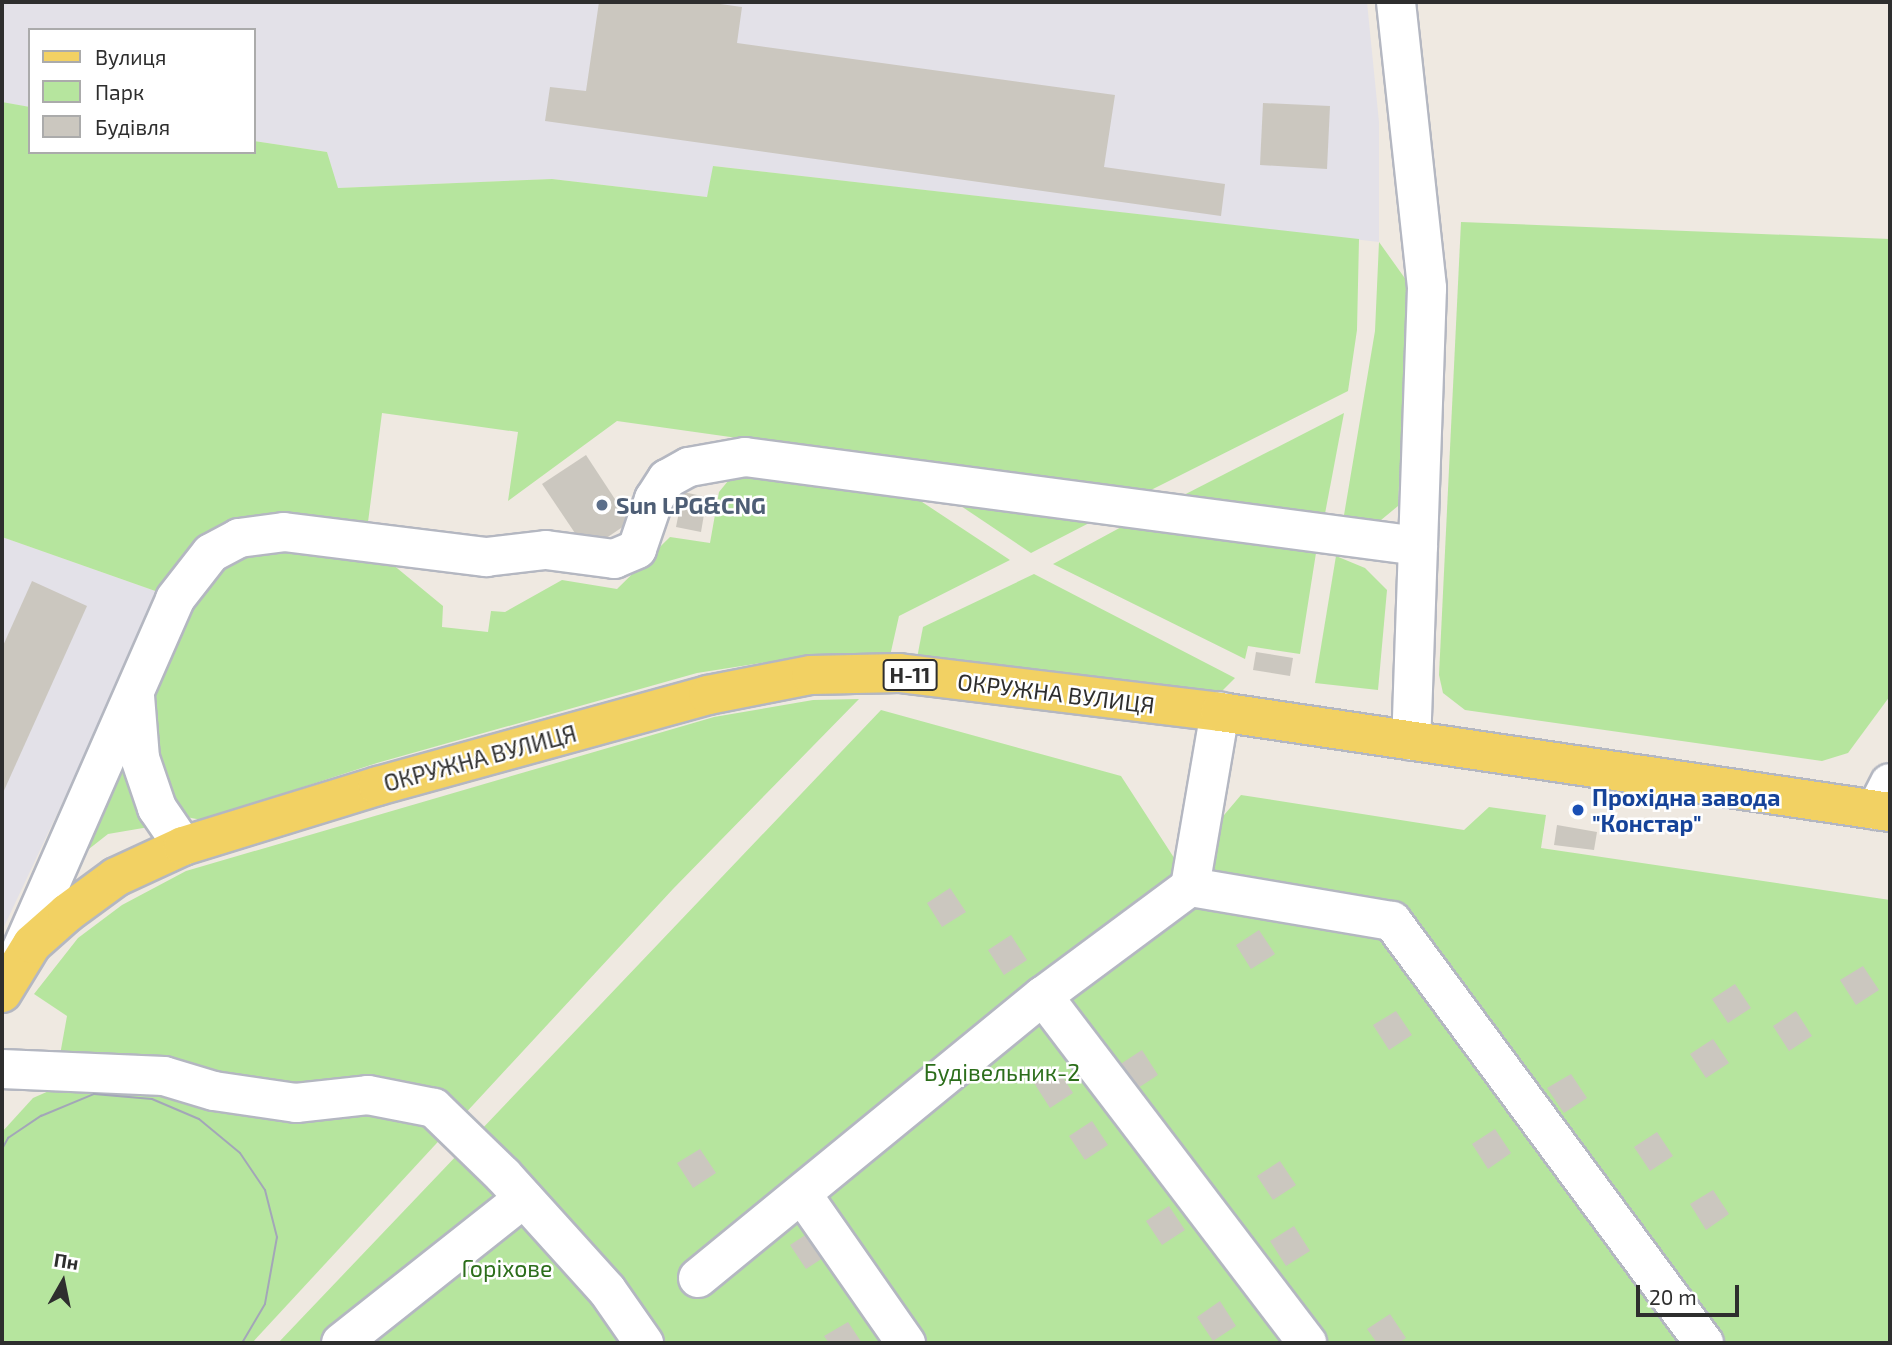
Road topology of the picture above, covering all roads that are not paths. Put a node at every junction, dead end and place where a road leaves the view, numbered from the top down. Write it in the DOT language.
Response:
graph roads {
  1 [pos="1396,2"];
  2 [pos="1418,546"];
  3 [pos="135,691"];
  4 [pos="1220,712"];
  5 [pos="1410,741"];
  6 [pos="1886,802"];
  7 [pos="183,846"];
  8 [pos="1190,887"];
  9 [pos="4,988"];
  10 [pos="1044,996"];
  11 [pos="2,1069"];
  12 [pos="802,1194"];
  13 [pos="524,1198"];
  14 [pos="698,1278"];
  15 [pos="341,1343"];
  16 [pos="644,1343"];
  17 [pos="906,1343"];
  18 [pos="1307,1343"];
  19 [pos="1704,1343"];
  1 -- 2 [label="lane"];
  2 -- 3 [label="lane"];
  2 -- 5 [label="lane"];
  3 -- 7 [label="lane"];
  3 -- 9 [label="lane"];
  4 -- 5 [label="main road, ОКРУЖНА ВУЛИЦЯ / Н-11"];
  4 -- 7 [label="main road, ОКРУЖНА ВУЛИЦЯ / Н-11"];
  4 -- 8 [label="lane"];
  5 -- 6 [label="main road, ОКРУЖНА ВУЛИЦЯ / Н-11"];
  7 -- 9 [label="main road, ОКРУЖНА ВУЛИЦЯ / Н-11"];
  8 -- 10 [label="lane"];
  8 -- 19 [label="lane"];
  10 -- 12 [label="lane"];
  10 -- 18 [label="lane"];
  11 -- 13 [label="lane"];
  12 -- 14 [label="lane"];
  12 -- 17 [label="lane"];
  13 -- 15 [label="lane"];
  13 -- 16 [label="lane"];
}
